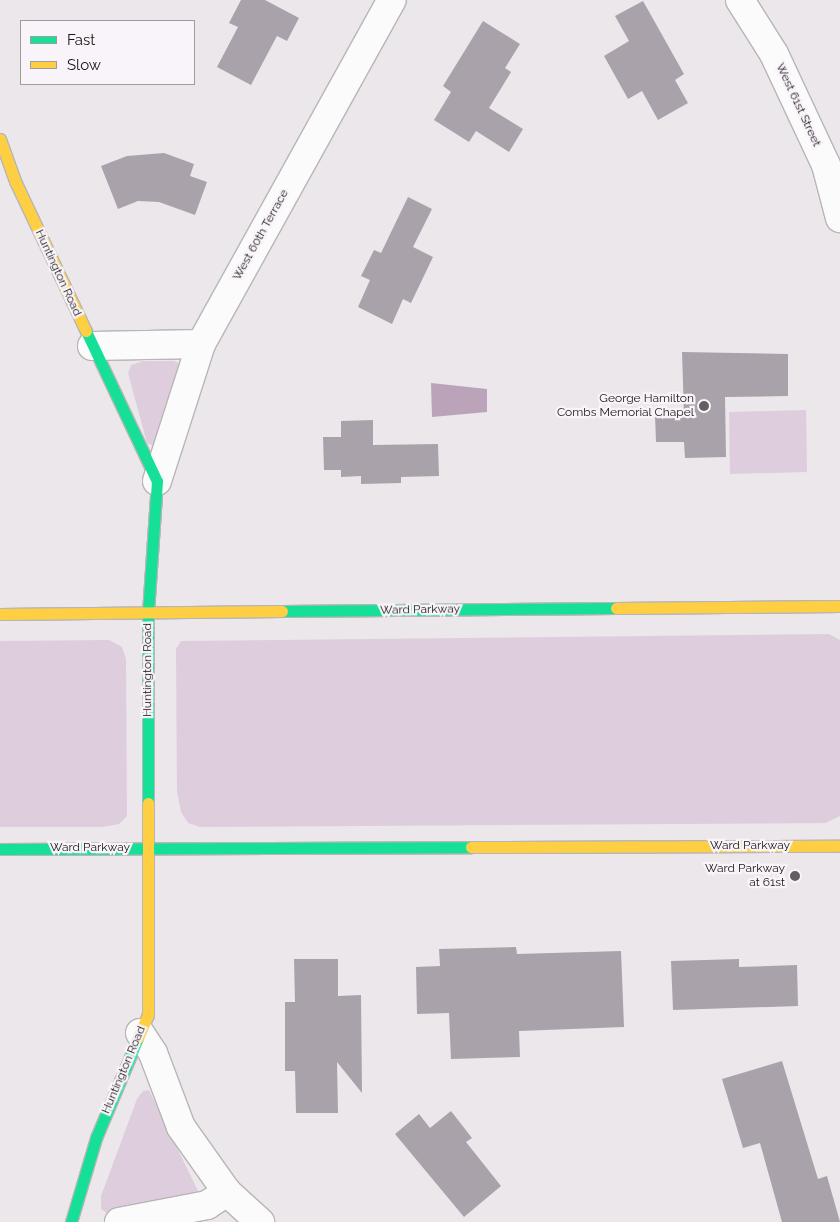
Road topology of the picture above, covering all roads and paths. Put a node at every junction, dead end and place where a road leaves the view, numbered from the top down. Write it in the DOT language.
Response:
graph roads {
  1 [pos="392,0"];
  2 [pos="740,0"];
  3 [pos="0,138"];
  4 [pos="840,218"];
  5 [pos="201,344"];
  6 [pos="92,346"];
  7 [pos="157,481"];
  8 [pos="840,606"];
  9 [pos="148,613"];
  10 [pos="0,614"];
  11 [pos="840,846"];
  12 [pos="147,848"];
  13 [pos="0,849"];
  14 [pos="140,1032"];
  15 [pos="226,1192"];
  16 [pos="70,1222"];
  17 [pos="120,1222"];
  18 [pos="260,1222"];
  1 -- 5 [label="street, West 60th Terrace"];
  2 -- 4 [label="street, West 61st Street"];
  3 -- 6 [label="main road, Huntington Road"];
  5 -- 6 [label="street"];
  5 -- 7 [label="street, West 60th Terrace"];
  6 -- 7 [label="main road, Huntington Road"];
  7 -- 9 [label="main road, Huntington Road"];
  8 -- 9 [label="main road, Ward Parkway"];
  9 -- 10 [label="main road, Ward Parkway"];
  9 -- 12 [label="main road, Huntington Road"];
  11 -- 12 [label="main road, Ward Parkway"];
  12 -- 13 [label="main road, Ward Parkway"];
  12 -- 14 [label="main road, Huntington Road"];
  14 -- 15 [label="street"];
  14 -- 16 [label="main road, Huntington Road"];
  15 -- 17 [label="street"];
  15 -- 18 [label="street"];
}
